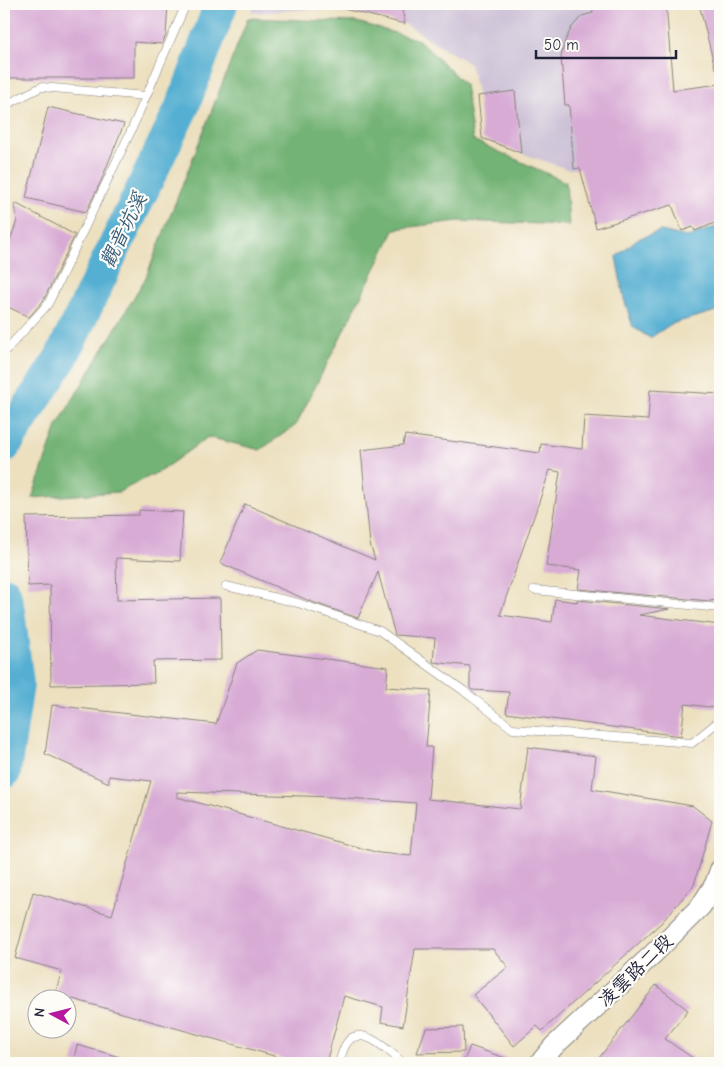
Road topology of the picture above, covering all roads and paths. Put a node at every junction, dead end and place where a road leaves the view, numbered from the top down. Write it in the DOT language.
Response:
graph roads {
  1 [pos="186,4"];
  2 [pos="146,96"];
  3 [pos="4,106"];
  4 [pos="4,351"];
  5 [pos="226,586"];
  6 [pos="534,590"];
  7 [pos="720,608"];
  8 [pos="720,718"];
  9 [pos="720,870"];
  10 [pos="339,1063"];
  11 [pos="402,1063"];
  12 [pos="540,1063"];
  1 -- 2 [label="lane"];
  2 -- 3 [label="lane"];
  2 -- 4 [label="lane"];
  5 -- 8 [label="lane"];
  6 -- 7 [label="lane"];
  9 -- 12 [label="street, 凌雲路二段"];
  10 -- 11 [label="lane"];
}
